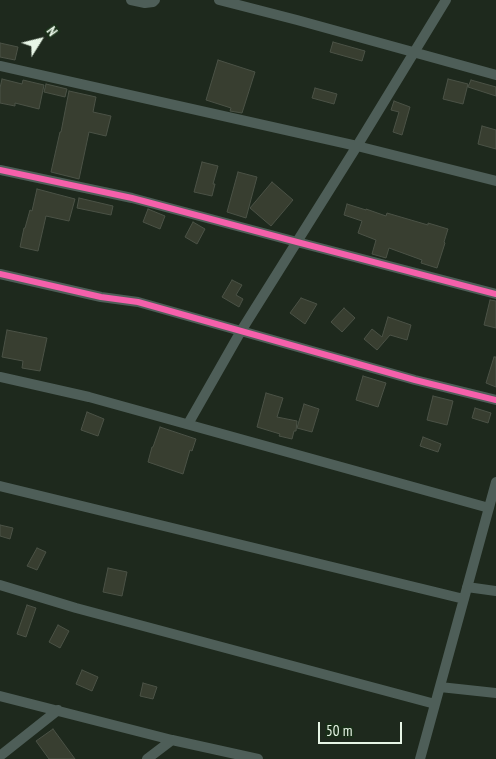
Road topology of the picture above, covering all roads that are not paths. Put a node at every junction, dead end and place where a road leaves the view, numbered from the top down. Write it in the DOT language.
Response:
graph roads {
  1 [pos="131,0"];
  2 [pos="155,0"];
  3 [pos="219,0"];
  4 [pos="446,0"];
  5 [pos="415,53"];
  6 [pos="0,66"];
  7 [pos="496,75"];
  8 [pos="357,146"];
  9 [pos="0,170"];
  10 [pos="496,181"];
  11 [pos="297,242"];
  12 [pos="0,274"];
  13 [pos="496,294"];
  14 [pos="242,331"];
  15 [pos="0,377"];
  16 [pos="496,400"];
  17 [pos="188,424"];
  18 [pos="0,486"];
  19 [pos="495,489"];
  20 [pos="489,508"];
  21 [pos="0,586"];
  22 [pos="467,587"];
  23 [pos="496,591"];
  24 [pos="464,599"];
  25 [pos="440,686"];
  26 [pos="496,693"];
  27 [pos="0,696"];
  28 [pos="435,704"];
  29 [pos="58,710"];
  30 [pos="172,740"];
  31 [pos="0,756"];
  32 [pos="147,759"];
  33 [pos="258,759"];
  34 [pos="420,759"];
  1 -- 2 [label="street"];
  3 -- 5 [label="street"];
  4 -- 5 [label="street"];
  5 -- 7 [label="street"];
  5 -- 8 [label="street"];
  6 -- 8 [label="street"];
  8 -- 10 [label="street"];
  8 -- 11 [label="street"];
  9 -- 11 [label="street"];
  11 -- 13 [label="street"];
  11 -- 14 [label="street"];
  12 -- 14 [label="street"];
  14 -- 16 [label="street"];
  14 -- 17 [label="street"];
  15 -- 17 [label="street"];
  17 -- 20 [label="street"];
  18 -- 24 [label="street"];
  19 -- 20 [label="street"];
  20 -- 22 [label="street"];
  21 -- 28 [label="street"];
  22 -- 23 [label="street"];
  22 -- 24 [label="street"];
  24 -- 25 [label="street"];
  25 -- 26 [label="street"];
  25 -- 28 [label="street"];
  27 -- 29 [label="street"];
  28 -- 34 [label="street"];
  29 -- 30 [label="street"];
  29 -- 31 [label="street"];
  30 -- 32 [label="street"];
  30 -- 33 [label="street"];
}
